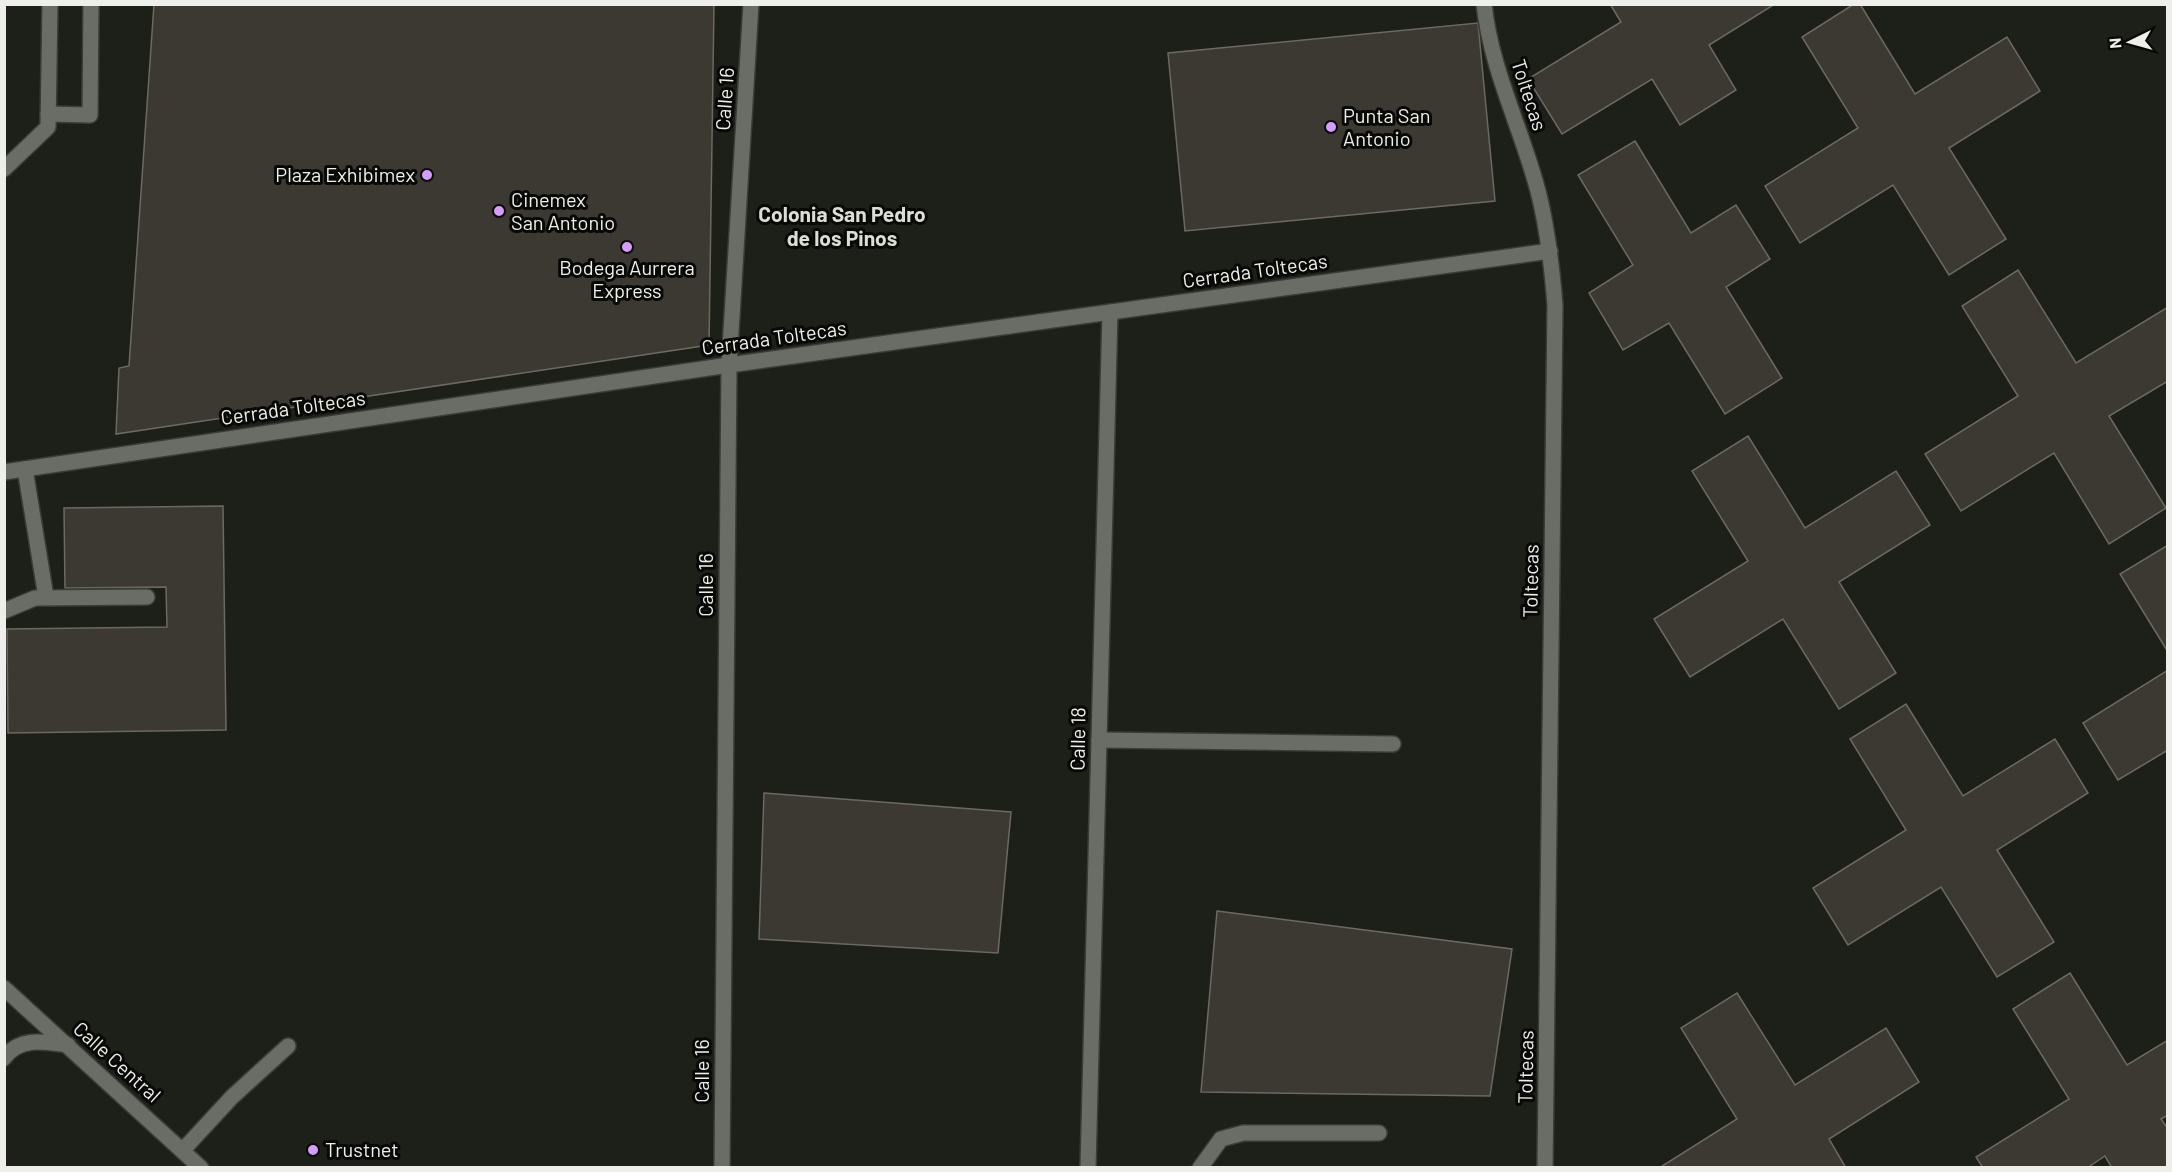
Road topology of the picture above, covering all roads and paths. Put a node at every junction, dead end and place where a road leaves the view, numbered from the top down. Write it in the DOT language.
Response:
graph roads {
  1 [pos="50,4"];
  2 [pos="92,4"];
  3 [pos="752,4"];
  4 [pos="1484,4"];
  5 [pos="48,114"];
  6 [pos="4,169"];
  7 [pos="1550,250"];
  8 [pos="1110,312"];
  9 [pos="729,365"];
  10 [pos="25,469"];
  11 [pos="4,472"];
  12 [pos="46,597"];
  13 [pos="147,597"];
  14 [pos="4,611"];
  15 [pos="1099,740"];
  16 [pos="1393,744"];
  17 [pos="4,988"];
  18 [pos="68,1045"];
  19 [pos="288,1046"];
  20 [pos="4,1058"];
  21 [pos="1379,1133"];
  22 [pos="183,1150"];
  23 [pos="201,1167"];
  24 [pos="722,1167"];
  25 [pos="1088,1167"];
  26 [pos="1200,1167"];
  27 [pos="1545,1167"];
  1 -- 5 [label="street"];
  2 -- 5 [label="street"];
  3 -- 9 [label="street, Calle 16"];
  4 -- 7 [label="street, Toltecas"];
  5 -- 6 [label="street"];
  7 -- 8 [label="street, Cerrada Toltecas"];
  7 -- 27 [label="street, Toltecas"];
  8 -- 9 [label="street, Cerrada Toltecas"];
  8 -- 15 [label="street, Calle 18"];
  9 -- 10 [label="street, Cerrada Toltecas"];
  9 -- 24 [label="street, Calle 16"];
  10 -- 11 [label="street, Cerrada Toltecas"];
  10 -- 12 [label="street"];
  12 -- 13 [label="street"];
  12 -- 14 [label="street"];
  15 -- 16 [label="street"];
  15 -- 25 [label="street, Calle 18"];
  17 -- 18 [label="street, Calle Central"];
  18 -- 20 [label="street"];
  18 -- 22 [label="street, Calle Central"];
  19 -- 22 [label="street"];
  21 -- 26 [label="street"];
  22 -- 23 [label="street, Calle Central"];
}
